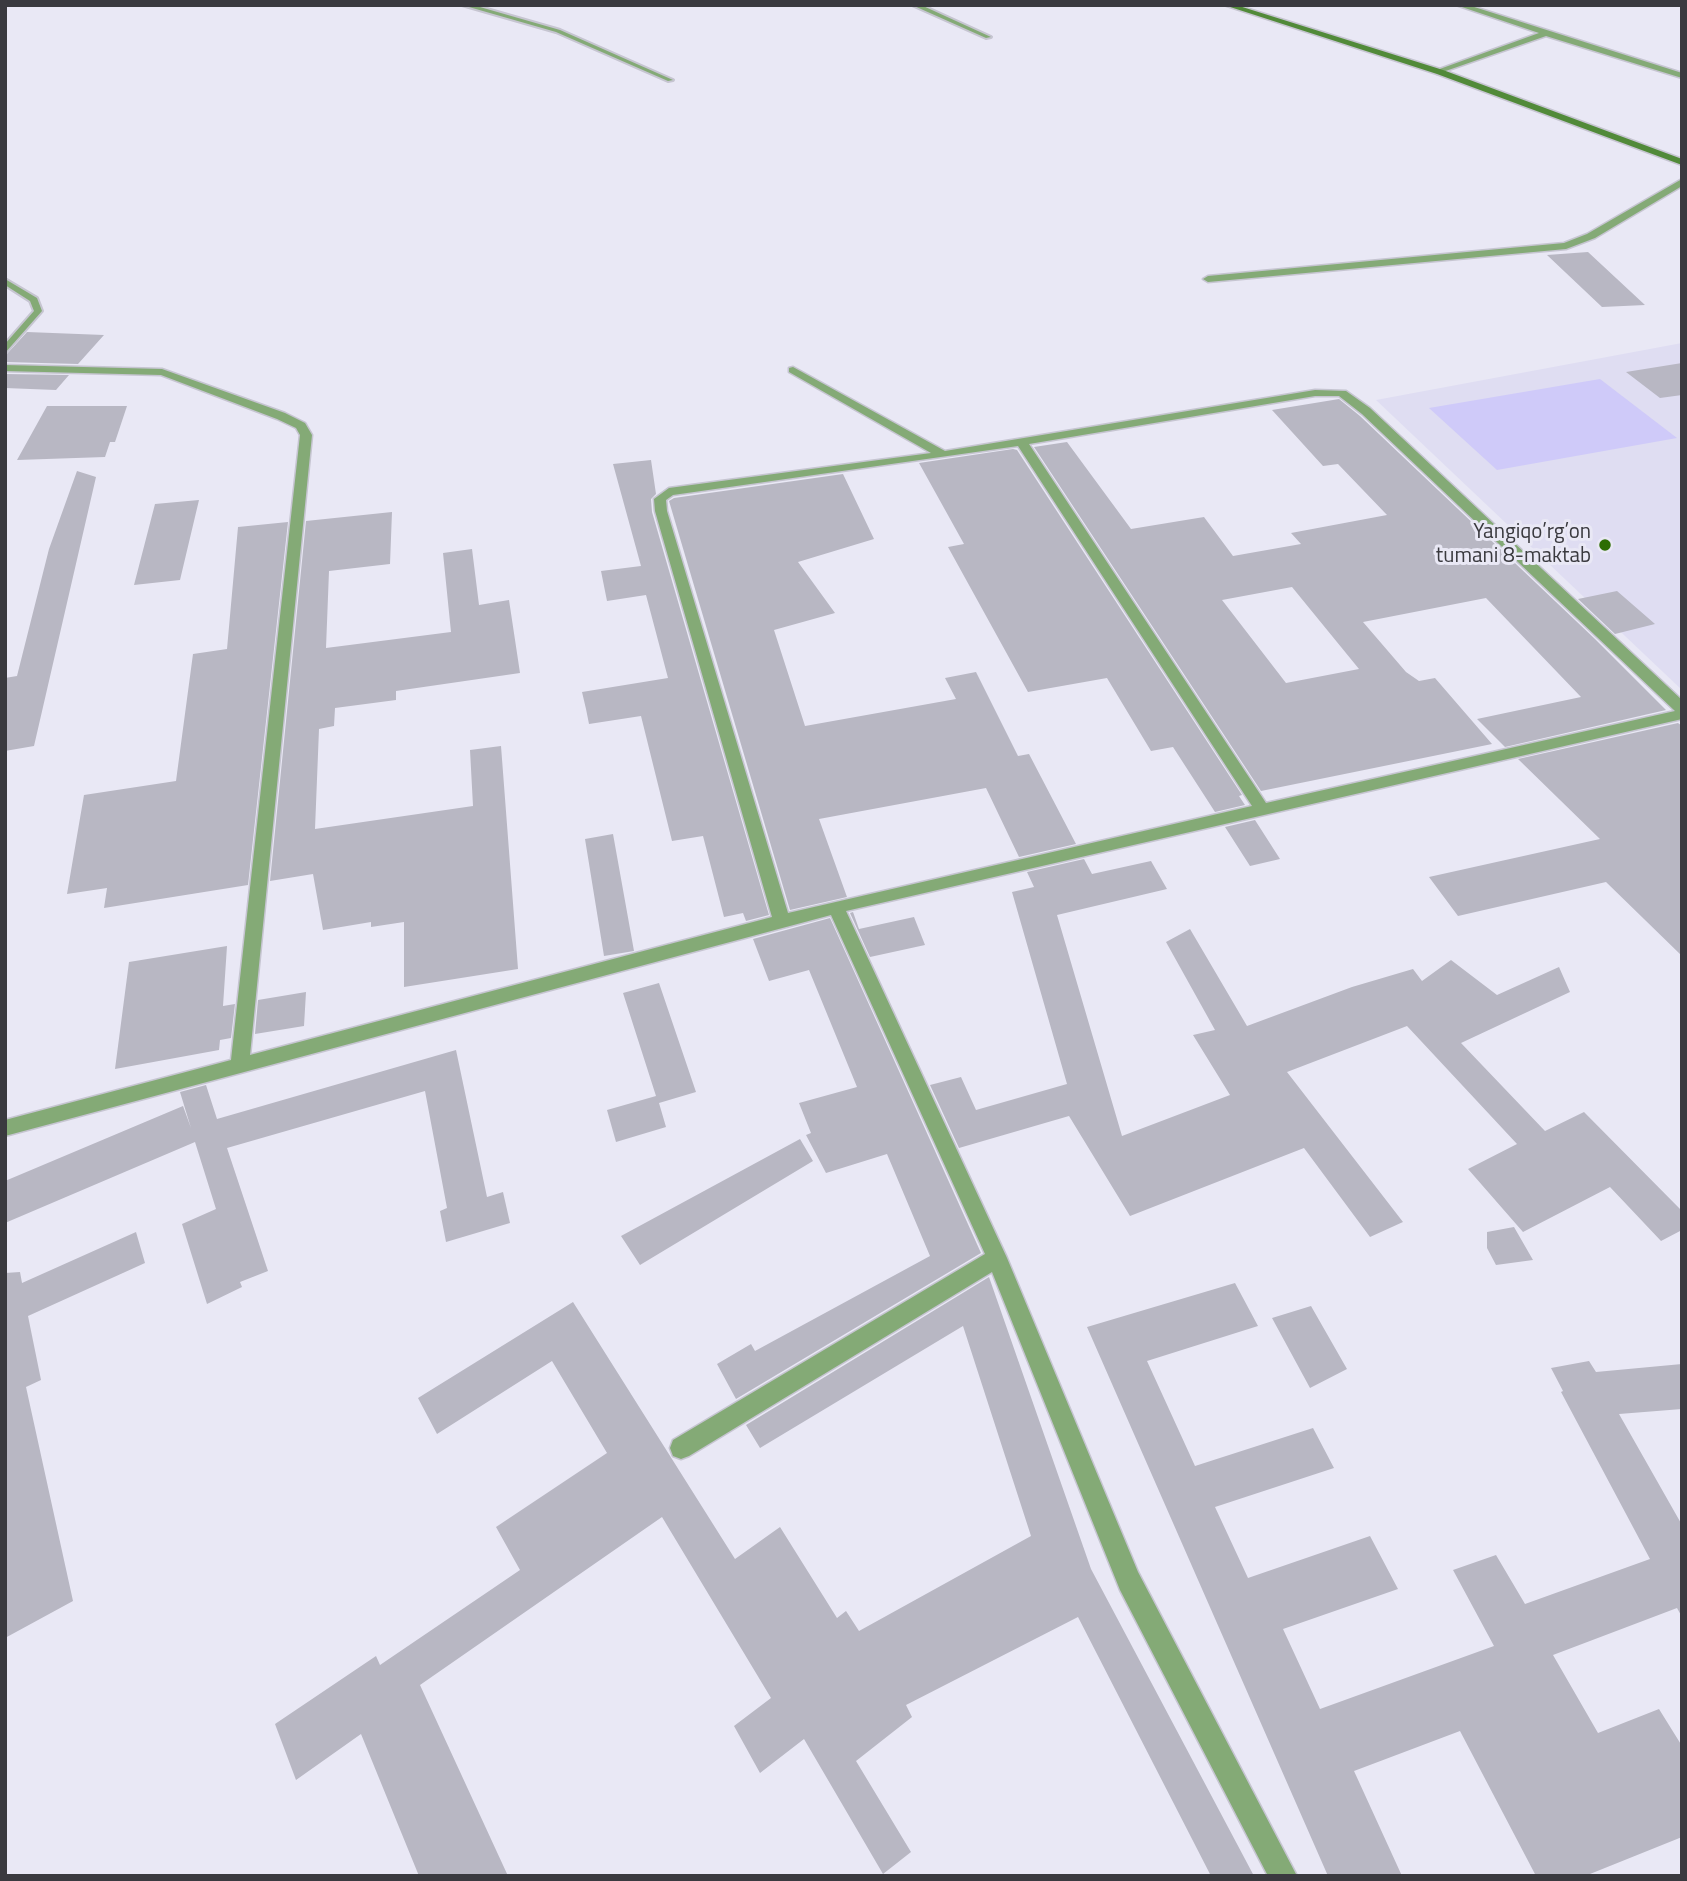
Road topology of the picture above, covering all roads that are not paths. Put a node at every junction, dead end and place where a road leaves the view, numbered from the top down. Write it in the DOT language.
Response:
graph roads {
  1 [pos="465,5"];
  2 [pos="915,5"];
  3 [pos="1228,5"];
  4 [pos="1460,5"];
  5 [pos="1546,33"];
  6 [pos="988,37"];
  7 [pos="1440,72"];
  8 [pos="1682,76"];
  9 [pos="670,80"];
  10 [pos="1682,162"];
  11 [pos="1682,182"];
  12 [pos="1208,279"];
  13 [pos="5,281"];
  14 [pos="5,350"];
  15 [pos="5,368"];
  16 [pos="793,370"];
  17 [pos="1022,443"];
  18 [pos="943,455"];
  19 [pos="1682,709"];
  20 [pos="1682,714"];
  21 [pos="1262,809"];
  22 [pos="836,907"];
  23 [pos="782,922"];
  24 [pos="240,1065"];
  25 [pos="5,1128"];
  26 [pos="998,1258"];
  27 [pos="681,1447"];
  28 [pos="1283,1876"];
  1 -- 9 [label="lane"];
  2 -- 6 [label="lane"];
  3 -- 7 [label="street"];
  4 -- 5 [label="street"];
  5 -- 7 [label="street"];
  5 -- 8 [label="street"];
  7 -- 10 [label="street"];
  11 -- 12 [label="street"];
  13 -- 14 [label="lane"];
  15 -- 24 [label="street"];
  16 -- 18 [label="street"];
  17 -- 18 [label="street"];
  17 -- 19 [label="street"];
  17 -- 21 [label="street"];
  18 -- 23 [label="street"];
  20 -- 21 [label="street"];
  21 -- 22 [label="street"];
  22 -- 23 [label="street"];
  22 -- 26 [label="street"];
  23 -- 24 [label="street"];
  24 -- 25 [label="street"];
  26 -- 27 [label="street"];
  26 -- 28 [label="street"];
}
